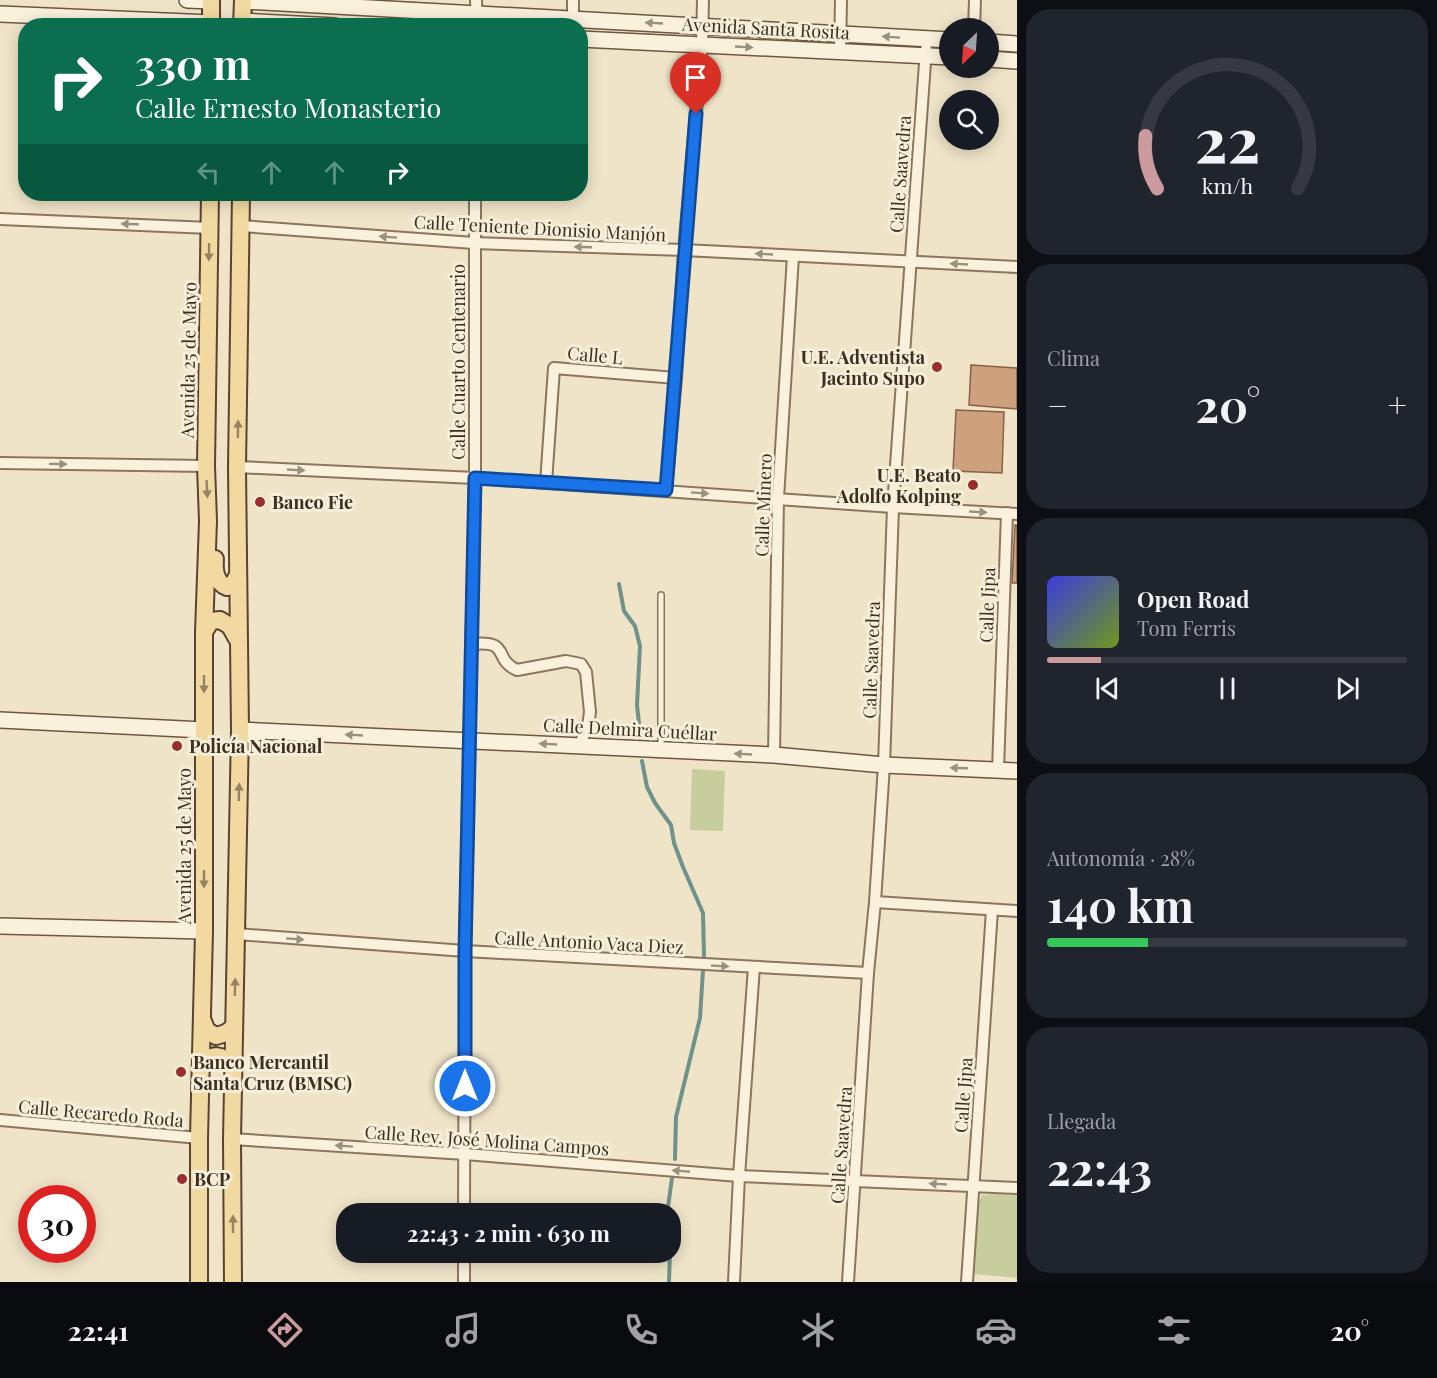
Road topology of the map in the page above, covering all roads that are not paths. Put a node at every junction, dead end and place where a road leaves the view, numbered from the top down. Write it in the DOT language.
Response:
graph roads {
  1 [pos="187,0"];
  2 [pos="573,0"];
  3 [pos="703,0"];
  4 [pos="841,0"];
  5 [pos="975,0"];
  6 [pos="211,1"];
  7 [pos="243,1"];
  8 [pos="477,13"];
  9 [pos="0,14"];
  10 [pos="84,18"];
  11 [pos="211,18"];
  12 [pos="242,18"];
  13 [pos="557,18"];
  14 [pos="573,18"];
  15 [pos="974,18"];
  16 [pos="588,20"];
  17 [pos="702,26"];
  18 [pos="841,33"];
  19 [pos="588,39"];
  20 [pos="926,39"];
  21 [pos="939,40"];
  22 [pos="999,43"];
  23 [pos="1017,44"];
  24 [pos="702,45"];
  25 [pos="840,51"];
  26 [pos="925,56"];
  27 [pos="939,57"];
  28 [pos="999,60"];
  29 [pos="1017,61"];
  30 [pos="210,201"];
  31 [pos="241,201"];
  32 [pos="475,201"];
  33 [pos="0,219"];
  34 [pos="241,226"];
  35 [pos="210,228"];
  36 [pos="474,243"];
  37 [pos="684,250"];
  38 [pos="793,256"];
  39 [pos="909,262"];
  40 [pos="1017,267"];
  41 [pos="676,378"];
  42 [pos="0,463"];
  43 [pos="206,466"];
  44 [pos="237,467"];
  45 [pos="475,478"];
  46 [pos="546,483"];
  47 [pos="666,490"];
  48 [pos="778,498"];
  49 [pos="893,507"];
  50 [pos="1012,514"];
  51 [pos="208,521"];
  52 [pos="238,575"];
  53 [pos="662,594"];
  54 [pos="204,632"];
  55 [pos="239,643"];
  56 [pos="472,644"];
  57 [pos="0,720"];
  58 [pos="204,730"];
  59 [pos="240,730"];
  60 [pos="471,741"];
  61 [pos="579,746"];
  62 [pos="661,750"];
  63 [pos="774,755"];
  64 [pos="884,765"];
  65 [pos="998,770"];
  66 [pos="1017,771"];
  67 [pos="875,902"];
  68 [pos="992,910"];
  69 [pos="1017,911"];
  70 [pos="0,926"];
  71 [pos="204,931"];
  72 [pos="237,934"];
  73 [pos="465,951"];
  74 [pos="754,968"];
  75 [pos="868,973"];
  76 [pos="202,1019"];
  77 [pos="234,1027"];
  78 [pos="201,1067"];
  79 [pos="234,1067"];
  80 [pos="0,1120"];
  81 [pos="199,1138"];
  82 [pos="232,1139"];
  83 [pos="465,1154"];
  84 [pos="739,1176"];
  85 [pos="855,1180"];
  86 [pos="973,1185"];
  87 [pos="1017,1188"];
  88 [pos="464,1203"];
  89 [pos="464,1263"];
  90 [pos="199,1282"];
  91 [pos="233,1282"];
  92 [pos="464,1282"];
  93 [pos="734,1282"];
  94 [pos="848,1282"];
  95 [pos="967,1282"];
  1 -- 6 [label="main road"];
  2 -- 14 [label="street"];
  3 -- 17 [label="street"];
  4 -- 18 [label="street"];
  5 -- 15 [label="street"];
  6 -- 11 [label="main road"];
  7 -- 8 [label="main road, Avenida Santa Rosita"];
  7 -- 12 [label="main road"];
  8 -- 13 [label="main road, Avenida Santa Rosita"];
  9 -- 10 [label="main road"];
  17 -- 16 [label="main road, Avenida Santa Rosita, one-way"];
  17 -- 18 [label="main road, Avenida Santa Rosita"];
  17 -- 24 [label="street"];
  20 -- 18 [label="main road, Avenida Santa Rosita, one-way"];
  18 -- 25 [label="street"];
  19 -- 24 [label="main road, Avenida Santa Rosita"];
  20 -- 21 [label="main road, Avenida Santa Rosita"];
  20 -- 26 [label="street, Calle Saavedra"];
  22 -- 23 [label="main road"];
  24 -- 25 [label="main road, Avenida Santa Rosita, one-way"];
  24 -- 37 [label="street"];
  25 -- 26 [label="main road, Avenida Santa Rosita"];
  26 -- 27 [label="main road, Avenida Santa Rosita"];
  26 -- 39 [label="street, Calle Saavedra"];
  28 -- 29 [label="main road"];
  30 -- 35 [label="main road, Avenida 25 de Mayo"];
  31 -- 34 [label="main road"];
  32 -- 36 [label="street, Calle Cuarto Centenario"];
  35 -- 33 [label="street, one-way"];
  36 -- 34 [label="street, Calle Teniente Dionisio Manjón, one-way"];
  44 -- 34 [label="main road, one-way"];
  35 -- 43 [label="main road, Avenida 25 de Mayo, one-way"];
  37 -- 36 [label="street, Calle Teniente Dionisio Manjón, one-way"];
  36 -- 45 [label="street, Calle Cuarto Centenario"];
  38 -- 37 [label="street, Calle Teniente Dionisio Manjón, one-way"];
  37 -- 41 [label="street"];
  38 -- 39 [label="street, Calle Teniente Dionisio Manjón"];
  38 -- 48 [label="street, Calle Minero"];
  40 -- 39 [label="street, Calle Teniente Dionisio Manjón, one-way"];
  39 -- 49 [label="street, Calle Saavedra"];
  41 -- 46 [label="street, Calle L"];
  41 -- 47 [label="street"];
  42 -- 43 [label="street, one-way"];
  43 -- 51 [label="main road, Avenida 25 de Mayo, one-way"];
  44 -- 45 [label="street, one-way"];
  44 -- 52 [label="main road"];
  45 -- 46 [label="street"];
  45 -- 56 [label="street, Calle Cuarto Centenario"];
  46 -- 47 [label="street"];
  47 -- 48 [label="street, one-way"];
  48 -- 49 [label="street"];
  48 -- 63 [label="street, Calle Minero"];
  49 -- 50 [label="street, one-way"];
  49 -- 64 [label="street, Calle Saavedra"];
  50 -- 65 [label="street, Calle Jipa"];
  51 -- 52 [label="main road"];
  51 -- 54 [label="main road, Avenida 25 de Mayo"];
  52 -- 55 [label="main road"];
  53 -- 62 [label="lane"];
  54 -- 55 [label="main road"];
  54 -- 58 [label="main road, Avenida 25 de Mayo, one-way"];
  55 -- 59 [label="main road"];
  56 -- 60 [label="street, Calle Cuarto Centenario"];
  56 -- 61 [label="street"];
  57 -- 58 [label="main road"];
  58 -- 71 [label="main road, Avenida 25 de Mayo, one-way"];
  60 -- 59 [label="main road, Calle Delmira Cuéllar, one-way"];
  72 -- 59 [label="main road, one-way"];
  61 -- 60 [label="main road, Calle Delmira Cuéllar, one-way"];
  60 -- 73 [label="street, Calle Cuarto Centenario"];
  61 -- 62 [label="main road, Calle Delmira Cuéllar"];
  63 -- 62 [label="main road, Calle Delmira Cuéllar, one-way"];
  63 -- 64 [label="main road, Calle Delmira Cuéllar"];
  65 -- 64 [label="main road, Calle Delmira Cuéllar, one-way"];
  64 -- 67 [label="street, Calle Saavedra"];
  65 -- 66 [label="main road, Calle Delmira Cuéllar"];
  67 -- 68 [label="street"];
  67 -- 75 [label="street, Calle Saavedra"];
  68 -- 69 [label="street"];
  68 -- 86 [label="street, Calle Jipa"];
  70 -- 71 [label="main road"];
  71 -- 76 [label="main road, Avenida 25 de Mayo"];
  72 -- 73 [label="street, Calle Antonio Vaca Diez, one-way"];
  77 -- 72 [label="main road, one-way"];
  73 -- 74 [label="street, Calle Antonio Vaca Diez, one-way"];
  73 -- 83 [label="street, Calle Cuarto Centenario"];
  74 -- 75 [label="street, Calle Antonio Vaca Diez"];
  74 -- 84 [label="street"];
  75 -- 85 [label="street, Calle Saavedra"];
  76 -- 77 [label="main road"];
  76 -- 78 [label="main road, Avenida 25 de Mayo"];
  77 -- 79 [label="main road"];
  78 -- 79 [label="main road"];
  78 -- 81 [label="main road, Avenida 25 de Mayo"];
  79 -- 82 [label="main road"];
  80 -- 81 [label="street, Calle Recaredo Roda"];
  81 -- 90 [label="main road, Avenida 25 de Mayo"];
  83 -- 82 [label="street, Calle Rev. José Molina Campos, one-way"];
  91 -- 82 [label="main road, one-way"];
  84 -- 83 [label="street, Calle Rev. José Molina Campos, one-way"];
  83 -- 88 [label="street, Calle Cuarto Centenario"];
  84 -- 85 [label="street, Calle Rev. José Molina Campos"];
  84 -- 93 [label="street"];
  86 -- 85 [label="street, Calle Rev. José Molina Campos, one-way"];
  85 -- 94 [label="street, Calle Saavedra"];
  86 -- 87 [label="street, Calle Rev. José Molina Campos"];
  86 -- 95 [label="street, Calle Jipa"];
  89 -- 92 [label="street"];
}
